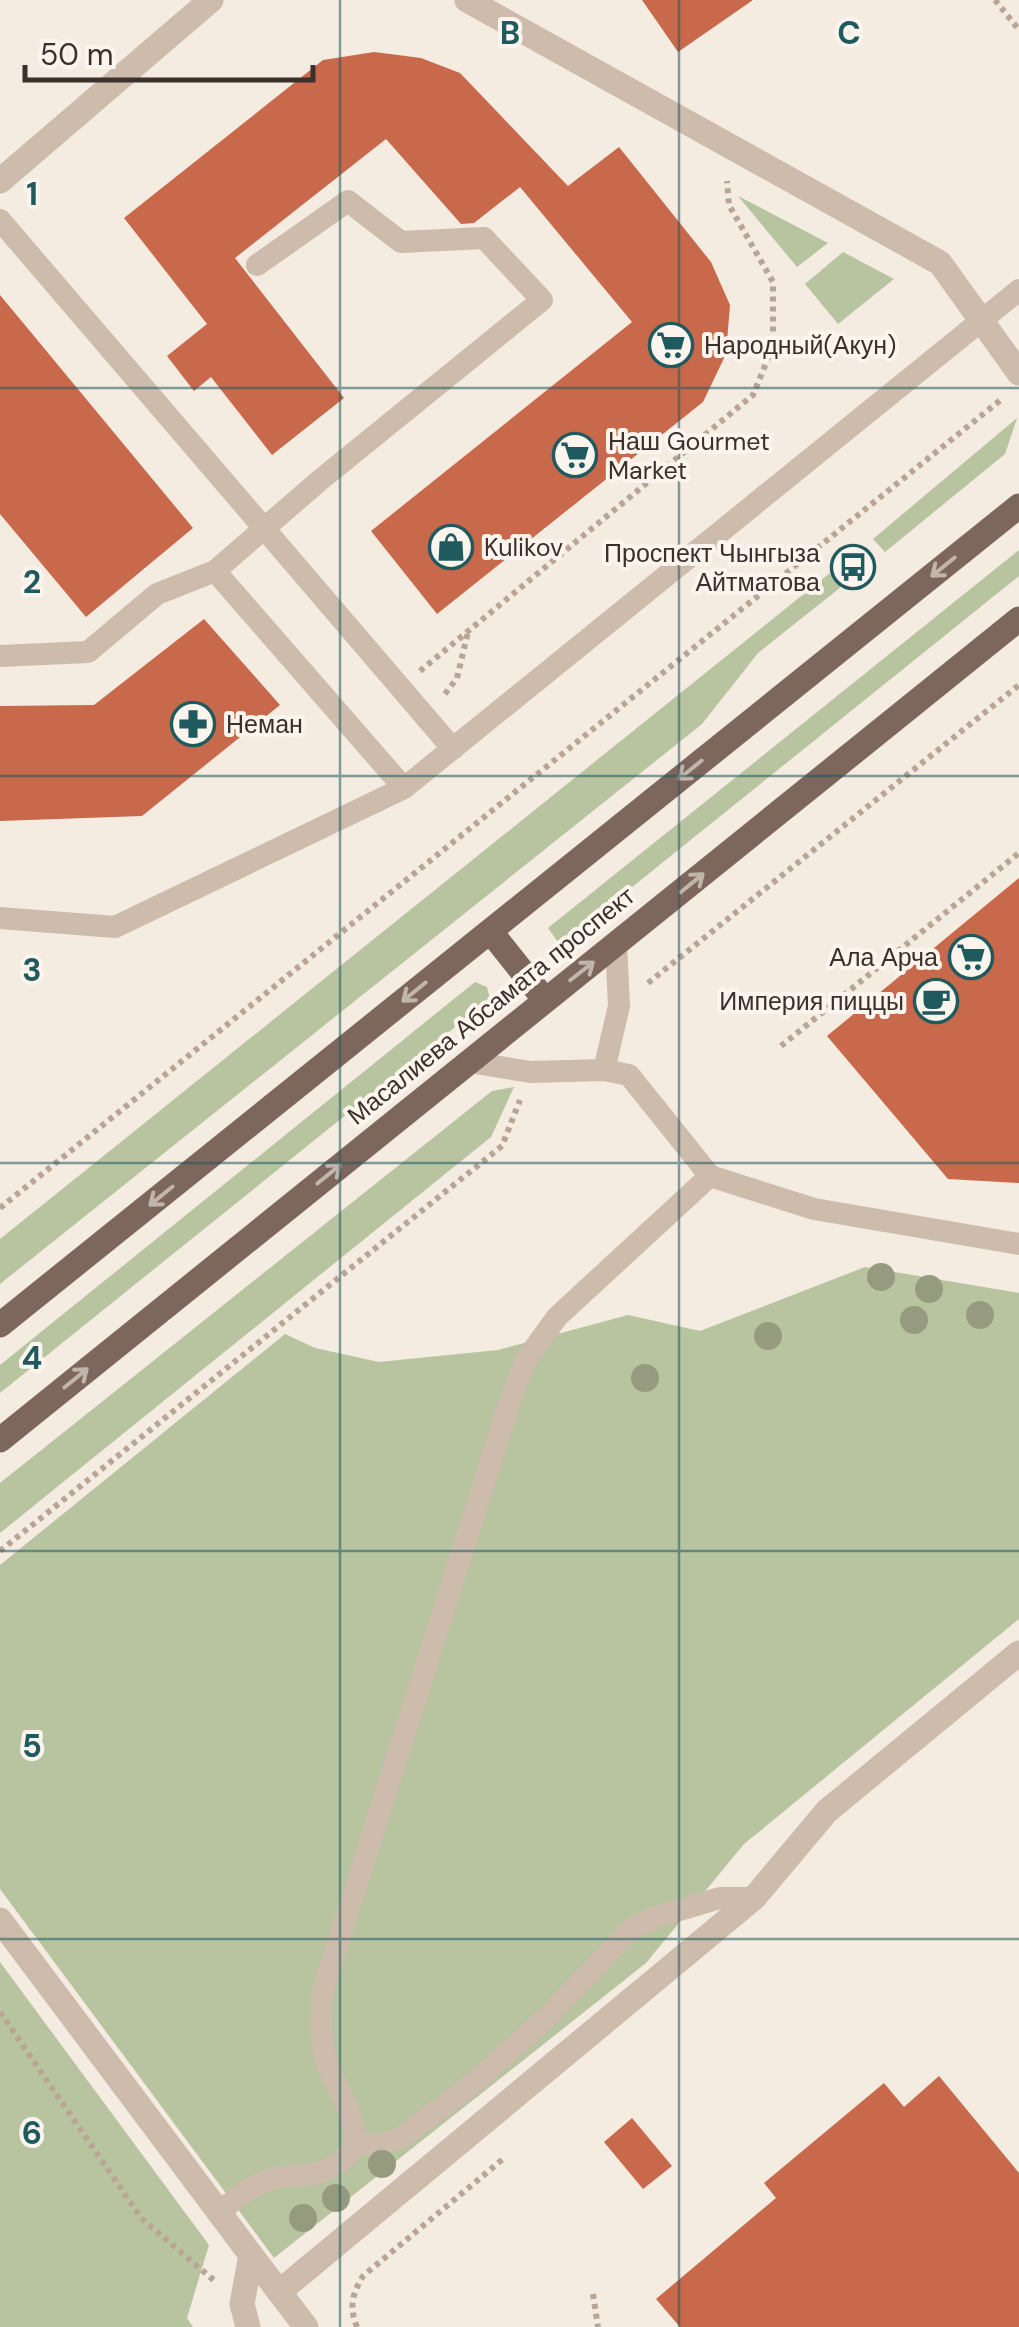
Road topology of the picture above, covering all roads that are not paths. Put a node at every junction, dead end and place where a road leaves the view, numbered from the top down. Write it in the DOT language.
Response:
graph roads {
  1 [pos="212,0"];
  2 [pos="467,0"];
  3 [pos="0,181"];
  4 [pos="0,220"];
  5 [pos="256,265"];
  6 [pos="1019,290"];
  7 [pos="982,320"];
  8 [pos="1019,373"];
  9 [pos="1019,506"];
  10 [pos="264,529"];
  11 [pos="214,571"];
  12 [pos="1019,619"];
  13 [pos="0,656"];
  14 [pos="452,749"];
  15 [pos="404,788"];
  16 [pos="0,918"];
  17 [pos="490,931"];
  18 [pos="616,944"];
  19 [pos="545,1000"];
  20 [pos="469,1062"];
  21 [pos="604,1070"];
  22 [pos="710,1176"];
  23 [pos="1019,1244"];
  24 [pos="0,1325"];
  25 [pos="0,1440"];
  26 [pos="1019,1653"];
  27 [pos="754,1898"];
  28 [pos="0,1920"];
  29 [pos="353,2144"];
  30 [pos="219,2212"];
  31 [pos="252,2255"];
  32 [pos="279,2292"];
  33 [pos="245,2316"];
  34 [pos="306,2327"];
  1 -- 3 [label="street"];
  2 -- 7 [label="street"];
  4 -- 10 [label="lane"];
  5 -- 10 [label="lane"];
  6 -- 7 [label="lane"];
  7 -- 8 [label="street"];
  7 -- 14 [label="lane"];
  9 -- 17 [label="main road, one-way"];
  10 -- 11 [label="lane"];
  10 -- 14 [label="lane"];
  11 -- 13 [label="lane"];
  11 -- 15 [label="lane"];
  18 -- 12 [label="main road, Масалиева Абсамата проспект, one-way"];
  14 -- 15 [label="lane"];
  15 -- 16 [label="lane"];
  17 -- 19 [label="main road"];
  17 -- 24 [label="main road, one-way"];
  19 -- 18 [label="main road, Масалиева Абсамата проспект, one-way"];
  18 -- 21 [label="lane"];
  19 -- 20 [label="main road, Масалиева Абсамата проспект"];
  20 -- 21 [label="lane"];
  25 -- 20 [label="main road, Масалиева Абсамата проспект, one-way"];
  21 -- 22 [label="lane"];
  22 -- 23 [label="lane"];
  22 -- 29 [label="lane"];
  26 -- 27 [label="street"];
  27 -- 29 [label="lane"];
  27 -- 32 [label="street"];
  28 -- 30 [label="street"];
  29 -- 30 [label="lane"];
  30 -- 31 [label="street"];
  31 -- 32 [label="street"];
  31 -- 33 [label="street"];
  32 -- 34 [label="street"];
}
